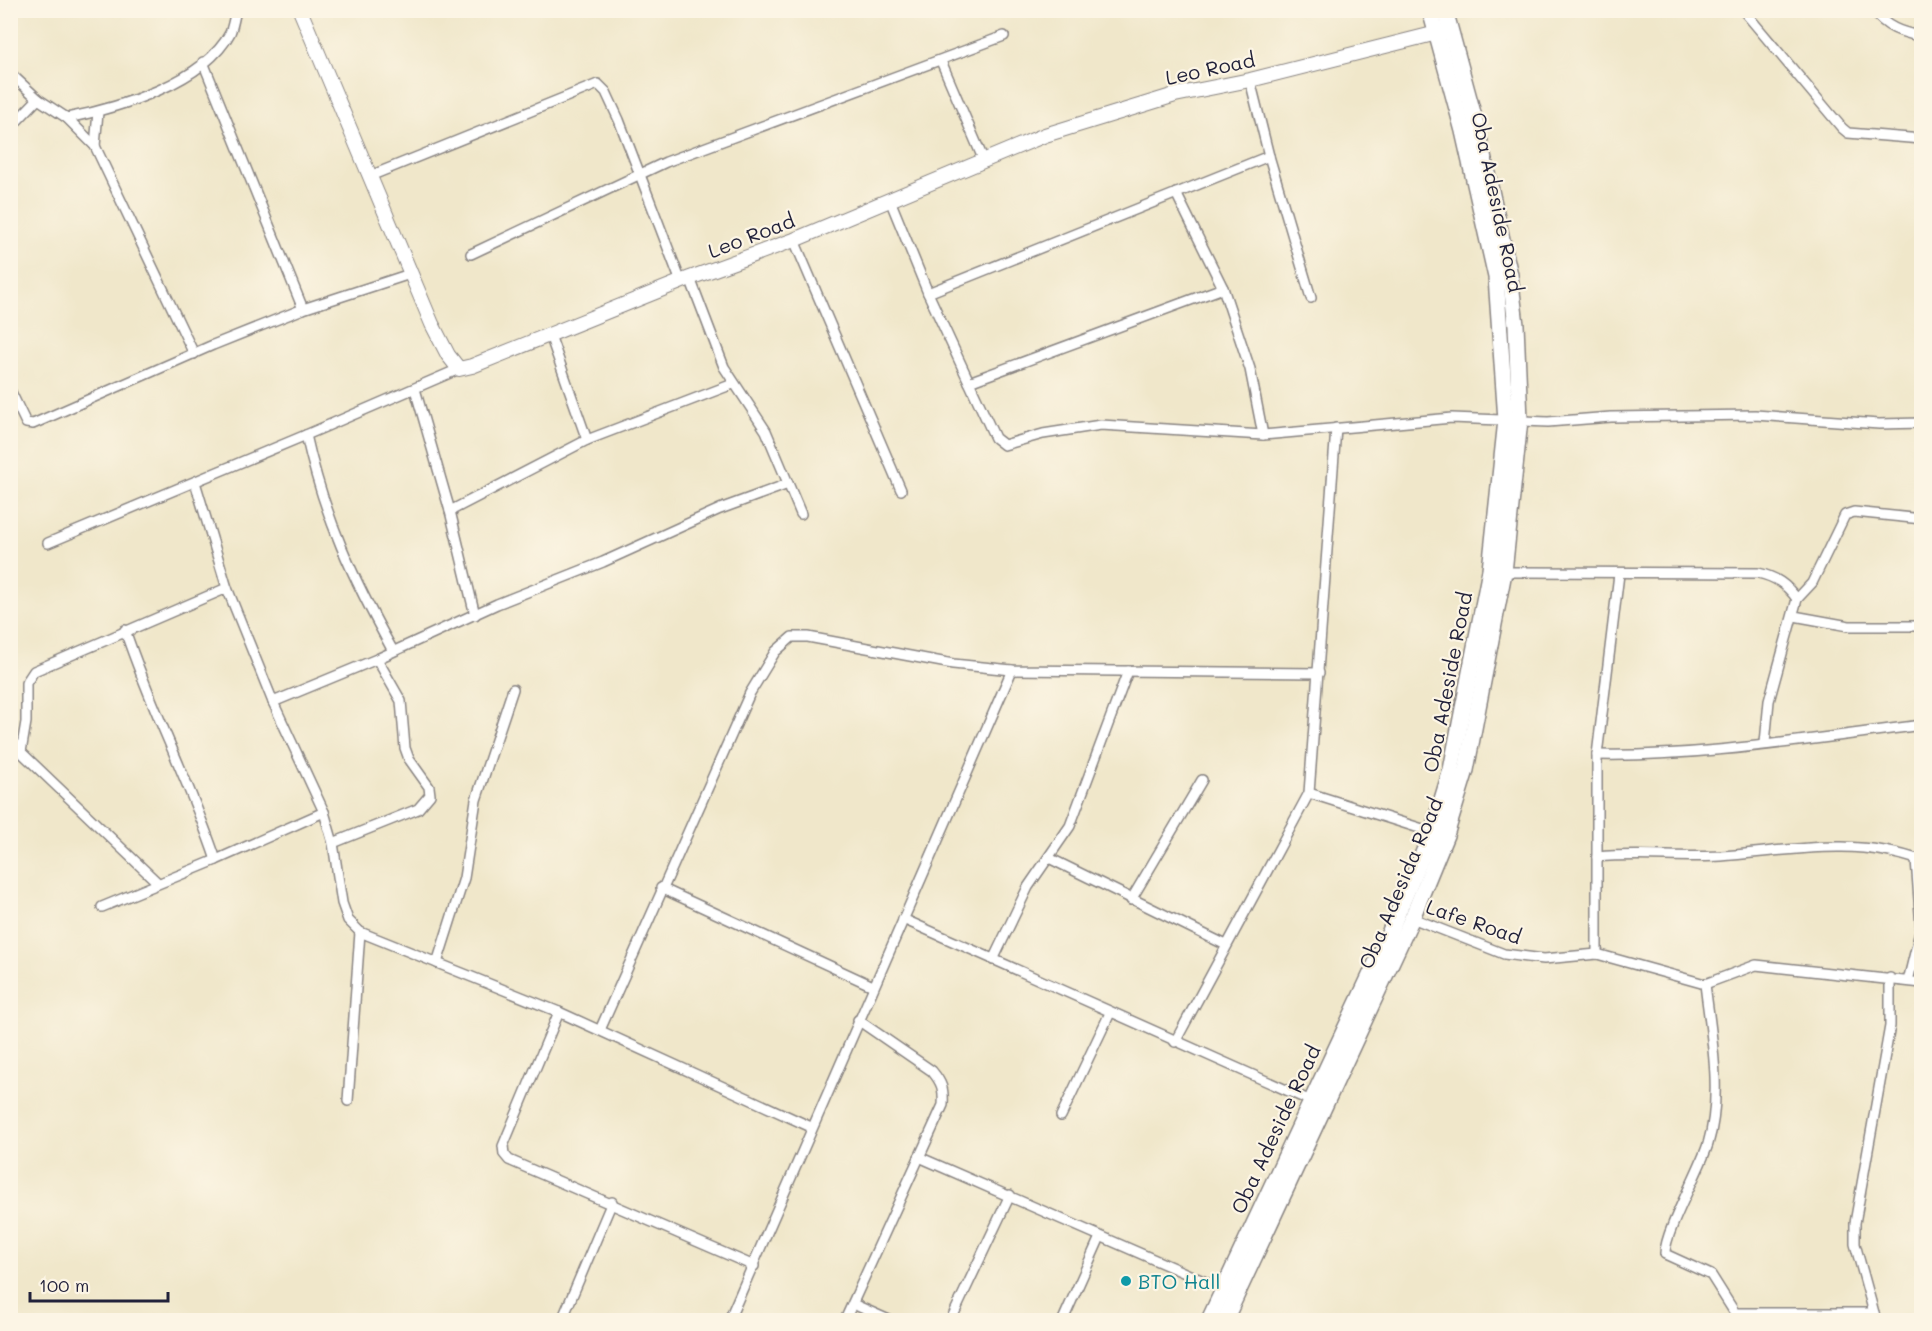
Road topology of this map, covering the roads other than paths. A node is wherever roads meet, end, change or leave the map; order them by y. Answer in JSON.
{"nodes":[{"id":1,"x":236,"y":10,"type":"edge"},
{"id":2,"x":300,"y":10,"type":"edge"},
{"id":3,"x":1430,"y":10,"type":"edge"},
{"id":4,"x":1445,"y":10,"type":"edge"},
{"id":5,"x":1743,"y":10,"type":"edge"},
{"id":6,"x":1873,"y":10,"type":"edge"},
{"id":7,"x":1443,"y":32,"type":"junction"},
{"id":8,"x":1004,"y":36,"type":"dead end"},
{"id":9,"x":1922,"y":37,"type":"edge"},
{"id":10,"x":941,"y":61,"type":"junction"},
{"id":11,"x":203,"y":62,"type":"junction"},
{"id":12,"x":10,"y":73,"type":"edge"},
{"id":13,"x":1250,"y":80,"type":"junction"},
{"id":14,"x":38,"y":99,"type":"junction"},
{"id":15,"x":99,"y":112,"type":"junction"},
{"id":16,"x":67,"y":118,"type":"junction"},
{"id":17,"x":10,"y":128,"type":"edge"},
{"id":18,"x":1922,"y":139,"type":"edge"},
{"id":19,"x":95,"y":146,"type":"junction"},
{"id":20,"x":1269,"y":156,"type":"junction"},
{"id":21,"x":984,"y":161,"type":"junction"},
{"id":22,"x":638,"y":175,"type":"junction"},
{"id":23,"x":370,"y":176,"type":"junction"},
{"id":24,"x":1176,"y":194,"type":"junction"},
{"id":25,"x":890,"y":200,"type":"junction"},
{"id":26,"x":794,"y":240,"type":"junction"},
{"id":27,"x":471,"y":254,"type":"dead end"},
{"id":28,"x":410,"y":274,"type":"junction"},
{"id":29,"x":686,"y":280,"type":"junction"},
{"id":30,"x":1223,"y":288,"type":"junction"},
{"id":31,"x":928,"y":293,"type":"junction"},
{"id":32,"x":1311,"y":298,"type":"dead end"},
{"id":33,"x":303,"y":309,"type":"junction"},
{"id":34,"x":550,"y":335,"type":"junction"},
{"id":35,"x":194,"y":354,"type":"junction"},
{"id":36,"x":459,"y":369,"type":"junction"},
{"id":37,"x":969,"y":382,"type":"junction"},
{"id":38,"x":733,"y":384,"type":"junction"},
{"id":39,"x":415,"y":389,"type":"junction"},
{"id":40,"x":10,"y":390,"type":"edge"},
{"id":41,"x":1513,"y":420,"type":"junction"},
{"id":42,"x":1922,"y":423,"type":"edge"},
{"id":43,"x":1336,"y":428,"type":"junction"},
{"id":44,"x":306,"y":435,"type":"junction"},
{"id":45,"x":1263,"y":435,"type":"junction"},
{"id":46,"x":587,"y":440,"type":"junction"},
{"id":47,"x":195,"y":482,"type":"junction"},
{"id":48,"x":788,"y":484,"type":"junction"},
{"id":49,"x":900,"y":490,"type":"dead end"},
{"id":50,"x":450,"y":511,"type":"junction"},
{"id":51,"x":801,"y":514,"type":"dead end"},
{"id":52,"x":1922,"y":519,"type":"edge"},
{"id":53,"x":48,"y":543,"type":"dead end"},
{"id":54,"x":1497,"y":571,"type":"junction"},
{"id":55,"x":1619,"y":574,"type":"junction"},
{"id":56,"x":227,"y":588,"type":"junction"},
{"id":57,"x":1797,"y":599,"type":"junction"},
{"id":58,"x":475,"y":615,"type":"junction"},
{"id":59,"x":1794,"y":616,"type":"junction"},
{"id":60,"x":1922,"y":626,"type":"edge"},
{"id":61,"x":125,"y":630,"type":"junction"},
{"id":62,"x":393,"y":651,"type":"junction"},
{"id":63,"x":377,"y":659,"type":"junction"},
{"id":64,"x":1012,"y":670,"type":"junction"},
{"id":65,"x":1128,"y":671,"type":"junction"},
{"id":66,"x":1319,"y":673,"type":"junction"},
{"id":67,"x":513,"y":689,"type":"dead end"},
{"id":68,"x":273,"y":702,"type":"junction"},
{"id":69,"x":1922,"y":725,"type":"edge"},
{"id":70,"x":1765,"y":743,"type":"junction"},
{"id":71,"x":1597,"y":755,"type":"junction"},
{"id":72,"x":1202,"y":780,"type":"dead end"},
{"id":73,"x":1310,"y":793,"type":"junction"},
{"id":74,"x":324,"y":812,"type":"junction"},
{"id":75,"x":1432,"y":832,"type":"junction"},
{"id":76,"x":333,"y":843,"type":"junction"},
{"id":77,"x":1597,"y":857,"type":"junction"},
{"id":78,"x":1049,"y":858,"type":"junction"},
{"id":79,"x":216,"y":860,"type":"junction"},
{"id":80,"x":1919,"y":860,"type":"edge"},
{"id":81,"x":158,"y":883,"type":"junction"},
{"id":82,"x":661,"y":888,"type":"junction"},
{"id":83,"x":1131,"y":900,"type":"junction"},
{"id":84,"x":102,"y":907,"type":"dead end"},
{"id":85,"x":1412,"y":918,"type":"junction"},
{"id":86,"x":903,"y":919,"type":"junction"},
{"id":87,"x":360,"y":932,"type":"junction"},
{"id":88,"x":1226,"y":945,"type":"junction"},
{"id":89,"x":1597,"y":954,"type":"junction"},
{"id":90,"x":993,"y":960,"type":"junction"},
{"id":91,"x":438,"y":963,"type":"junction"},
{"id":92,"x":1890,"y":978,"type":"junction"},
{"id":93,"x":1908,"y":981,"type":"junction"},
{"id":94,"x":1922,"y":983,"type":"edge"},
{"id":95,"x":1705,"y":984,"type":"junction"},
{"id":96,"x":873,"y":986,"type":"junction"},
{"id":97,"x":559,"y":1012,"type":"junction"},
{"id":98,"x":1110,"y":1013,"type":"junction"},
{"id":99,"x":858,"y":1020,"type":"junction"},
{"id":100,"x":600,"y":1030,"type":"junction"},
{"id":101,"x":1175,"y":1042,"type":"junction"},
{"id":102,"x":1329,"y":1079,"type":"junction"},
{"id":103,"x":348,"y":1101,"type":"dead end"},
{"id":104,"x":1311,"y":1101,"type":"junction"},
{"id":105,"x":1061,"y":1116,"type":"dead end"},
{"id":106,"x":811,"y":1127,"type":"junction"},
{"id":107,"x":919,"y":1157,"type":"junction"},
{"id":108,"x":1010,"y":1195,"type":"junction"},
{"id":109,"x":612,"y":1202,"type":"junction"},
{"id":110,"x":1100,"y":1237,"type":"junction"},
{"id":111,"x":754,"y":1266,"type":"junction"},
{"id":112,"x":1224,"y":1290,"type":"junction"},
{"id":113,"x":853,"y":1304,"type":"junction"},
{"id":114,"x":1875,"y":1317,"type":"edge"},
{"id":115,"x":562,"y":1320,"type":"edge"},
{"id":116,"x":729,"y":1320,"type":"edge"},
{"id":117,"x":845,"y":1320,"type":"edge"},
{"id":118,"x":889,"y":1320,"type":"edge"},
{"id":119,"x":951,"y":1320,"type":"edge"},
{"id":120,"x":1063,"y":1320,"type":"edge"},
{"id":121,"x":1209,"y":1320,"type":"edge"},
{"id":122,"x":1225,"y":1320,"type":"edge"}],
"edges":[{"from":1,"to":11,"type":"street"},
{"from":2,"to":23,"type":"street"},
{"from":3,"to":7,"type":"main road"},
{"from":4,"to":7,"type":"main road","name":"Oba Adesida Road"},
{"from":5,"to":18,"type":"street"},
{"from":6,"to":9,"type":"street"},
{"from":7,"to":13,"type":"street","name":"Leo Road"},
{"from":7,"to":41,"type":"main road","name":"Oba Adesida Road"},
{"from":8,"to":10,"type":"street"},
{"from":10,"to":21,"type":"street"},
{"from":10,"to":22,"type":"street"},
{"from":11,"to":15,"type":"street"},
{"from":11,"to":33,"type":"street"},
{"from":12,"to":14,"type":"street"},
{"from":13,"to":20,"type":"street"},
{"from":13,"to":21,"type":"street","name":"Leo Road"},
{"from":14,"to":16,"type":"street"},
{"from":14,"to":17,"type":"street"},
{"from":15,"to":16,"type":"street"},
{"from":15,"to":19,"type":"street"},
{"from":16,"to":19,"type":"street"},
{"from":19,"to":35,"type":"street"},
{"from":20,"to":24,"type":"street"},
{"from":20,"to":32,"type":"street"},
{"from":21,"to":25,"type":"street","name":"Leo Road"},
{"from":22,"to":23,"type":"street"},
{"from":22,"to":27,"type":"street"},
{"from":22,"to":29,"type":"street"},
{"from":23,"to":28,"type":"street"},
{"from":24,"to":30,"type":"street"},
{"from":24,"to":31,"type":"street"},
{"from":25,"to":26,"type":"street","name":"Leo Road"},
{"from":25,"to":31,"type":"street"},
{"from":26,"to":29,"type":"street","name":"Leo Road"},
{"from":26,"to":49,"type":"street"},
{"from":28,"to":33,"type":"street"},
{"from":28,"to":36,"type":"street"},
{"from":29,"to":34,"type":"street","name":"Leo Road"},
{"from":29,"to":38,"type":"street"},
{"from":30,"to":37,"type":"street"},
{"from":30,"to":45,"type":"street"},
{"from":31,"to":37,"type":"street"},
{"from":33,"to":35,"type":"street"},
{"from":34,"to":36,"type":"street","name":"Leo Road"},
{"from":34,"to":46,"type":"street"},
{"from":35,"to":40,"type":"street"},
{"from":36,"to":39,"type":"street"},
{"from":37,"to":45,"type":"street"},
{"from":38,"to":46,"type":"street"},
{"from":38,"to":48,"type":"street"},
{"from":39,"to":44,"type":"street"},
{"from":39,"to":50,"type":"street"},
{"from":41,"to":42,"type":"street"},
{"from":41,"to":43,"type":"street"},
{"from":41,"to":54,"type":"main road","name":"Oba Adesida Road"},
{"from":43,"to":45,"type":"street"},
{"from":43,"to":66,"type":"street"},
{"from":44,"to":47,"type":"street"},
{"from":44,"to":62,"type":"street"},
{"from":46,"to":50,"type":"street"},
{"from":47,"to":53,"type":"street"},
{"from":47,"to":56,"type":"street"},
{"from":48,"to":51,"type":"street"},
{"from":48,"to":58,"type":"street"},
{"from":50,"to":58,"type":"street"},
{"from":52,"to":57,"type":"street"},
{"from":54,"to":55,"type":"street"},
{"from":54,"to":75,"type":"main road","name":"Oba Adeside Road"},
{"from":54,"to":85,"type":"main road","name":"Oba Adesida Road"},
{"from":55,"to":57,"type":"street"},
{"from":55,"to":71,"type":"street"},
{"from":56,"to":61,"type":"street"},
{"from":56,"to":68,"type":"street"},
{"from":57,"to":59,"type":"street"},
{"from":58,"to":62,"type":"street"},
{"from":59,"to":60,"type":"street"},
{"from":59,"to":70,"type":"street"},
{"from":61,"to":79,"type":"street"},
{"from":61,"to":81,"type":"street"},
{"from":62,"to":63,"type":"street"},
{"from":63,"to":68,"type":"street"},
{"from":63,"to":76,"type":"street"},
{"from":64,"to":65,"type":"street"},
{"from":64,"to":82,"type":"street"},
{"from":64,"to":86,"type":"street"},
{"from":65,"to":66,"type":"street"},
{"from":65,"to":78,"type":"street"},
{"from":66,"to":73,"type":"street"},
{"from":67,"to":91,"type":"street"},
{"from":68,"to":74,"type":"street"},
{"from":69,"to":70,"type":"street"},
{"from":70,"to":71,"type":"street"},
{"from":71,"to":77,"type":"street"},
{"from":72,"to":83,"type":"street"},
{"from":73,"to":75,"type":"street"},
{"from":73,"to":88,"type":"street"},
{"from":74,"to":76,"type":"street"},
{"from":74,"to":79,"type":"street"},
{"from":75,"to":102,"type":"main road","name":"Oba Adeside Road"},
{"from":76,"to":87,"type":"street"},
{"from":77,"to":80,"type":"street"},
{"from":77,"to":89,"type":"street"},
{"from":78,"to":83,"type":"street"},
{"from":78,"to":90,"type":"street"},
{"from":79,"to":81,"type":"street"},
{"from":80,"to":93,"type":"street"},
{"from":81,"to":84,"type":"street"},
{"from":82,"to":96,"type":"street"},
{"from":82,"to":100,"type":"street"},
{"from":83,"to":88,"type":"street"},
{"from":85,"to":89,"type":"street","name":"Lafe Road"},
{"from":85,"to":102,"type":"main road","name":"Oba Adesida Road"},
{"from":86,"to":90,"type":"street"},
{"from":86,"to":96,"type":"street"},
{"from":87,"to":91,"type":"street"},
{"from":87,"to":103,"type":"street"},
{"from":88,"to":101,"type":"street"},
{"from":89,"to":95,"type":"street"},
{"from":90,"to":98,"type":"street"},
{"from":91,"to":97,"type":"street"},
{"from":92,"to":93,"type":"street"},
{"from":92,"to":95,"type":"street"},
{"from":92,"to":114,"type":"street"},
{"from":93,"to":94,"type":"street"},
{"from":95,"to":114,"type":"street"},
{"from":96,"to":99,"type":"street"},
{"from":97,"to":100,"type":"street"},
{"from":97,"to":109,"type":"street"},
{"from":98,"to":101,"type":"street"},
{"from":98,"to":105,"type":"street"},
{"from":99,"to":106,"type":"street"},
{"from":99,"to":107,"type":"street"},
{"from":100,"to":106,"type":"street"},
{"from":101,"to":104,"type":"street"},
{"from":102,"to":104,"type":"main road","name":"Oba Adeside Road"},
{"from":102,"to":122,"type":"main road","name":"Oba Adesida Road"},
{"from":104,"to":112,"type":"main road","name":"Oba Adeside Road"},
{"from":106,"to":111,"type":"street"},
{"from":107,"to":108,"type":"street"},
{"from":107,"to":113,"type":"street"},
{"from":108,"to":110,"type":"street"},
{"from":108,"to":119,"type":"street"},
{"from":109,"to":111,"type":"street"},
{"from":109,"to":115,"type":"street"},
{"from":110,"to":112,"type":"street"},
{"from":110,"to":120,"type":"street"},
{"from":111,"to":116,"type":"street"},
{"from":112,"to":121,"type":"main road","name":"Oba Adeside Road"},
{"from":113,"to":117,"type":"street"},
{"from":113,"to":118,"type":"street"}]}
